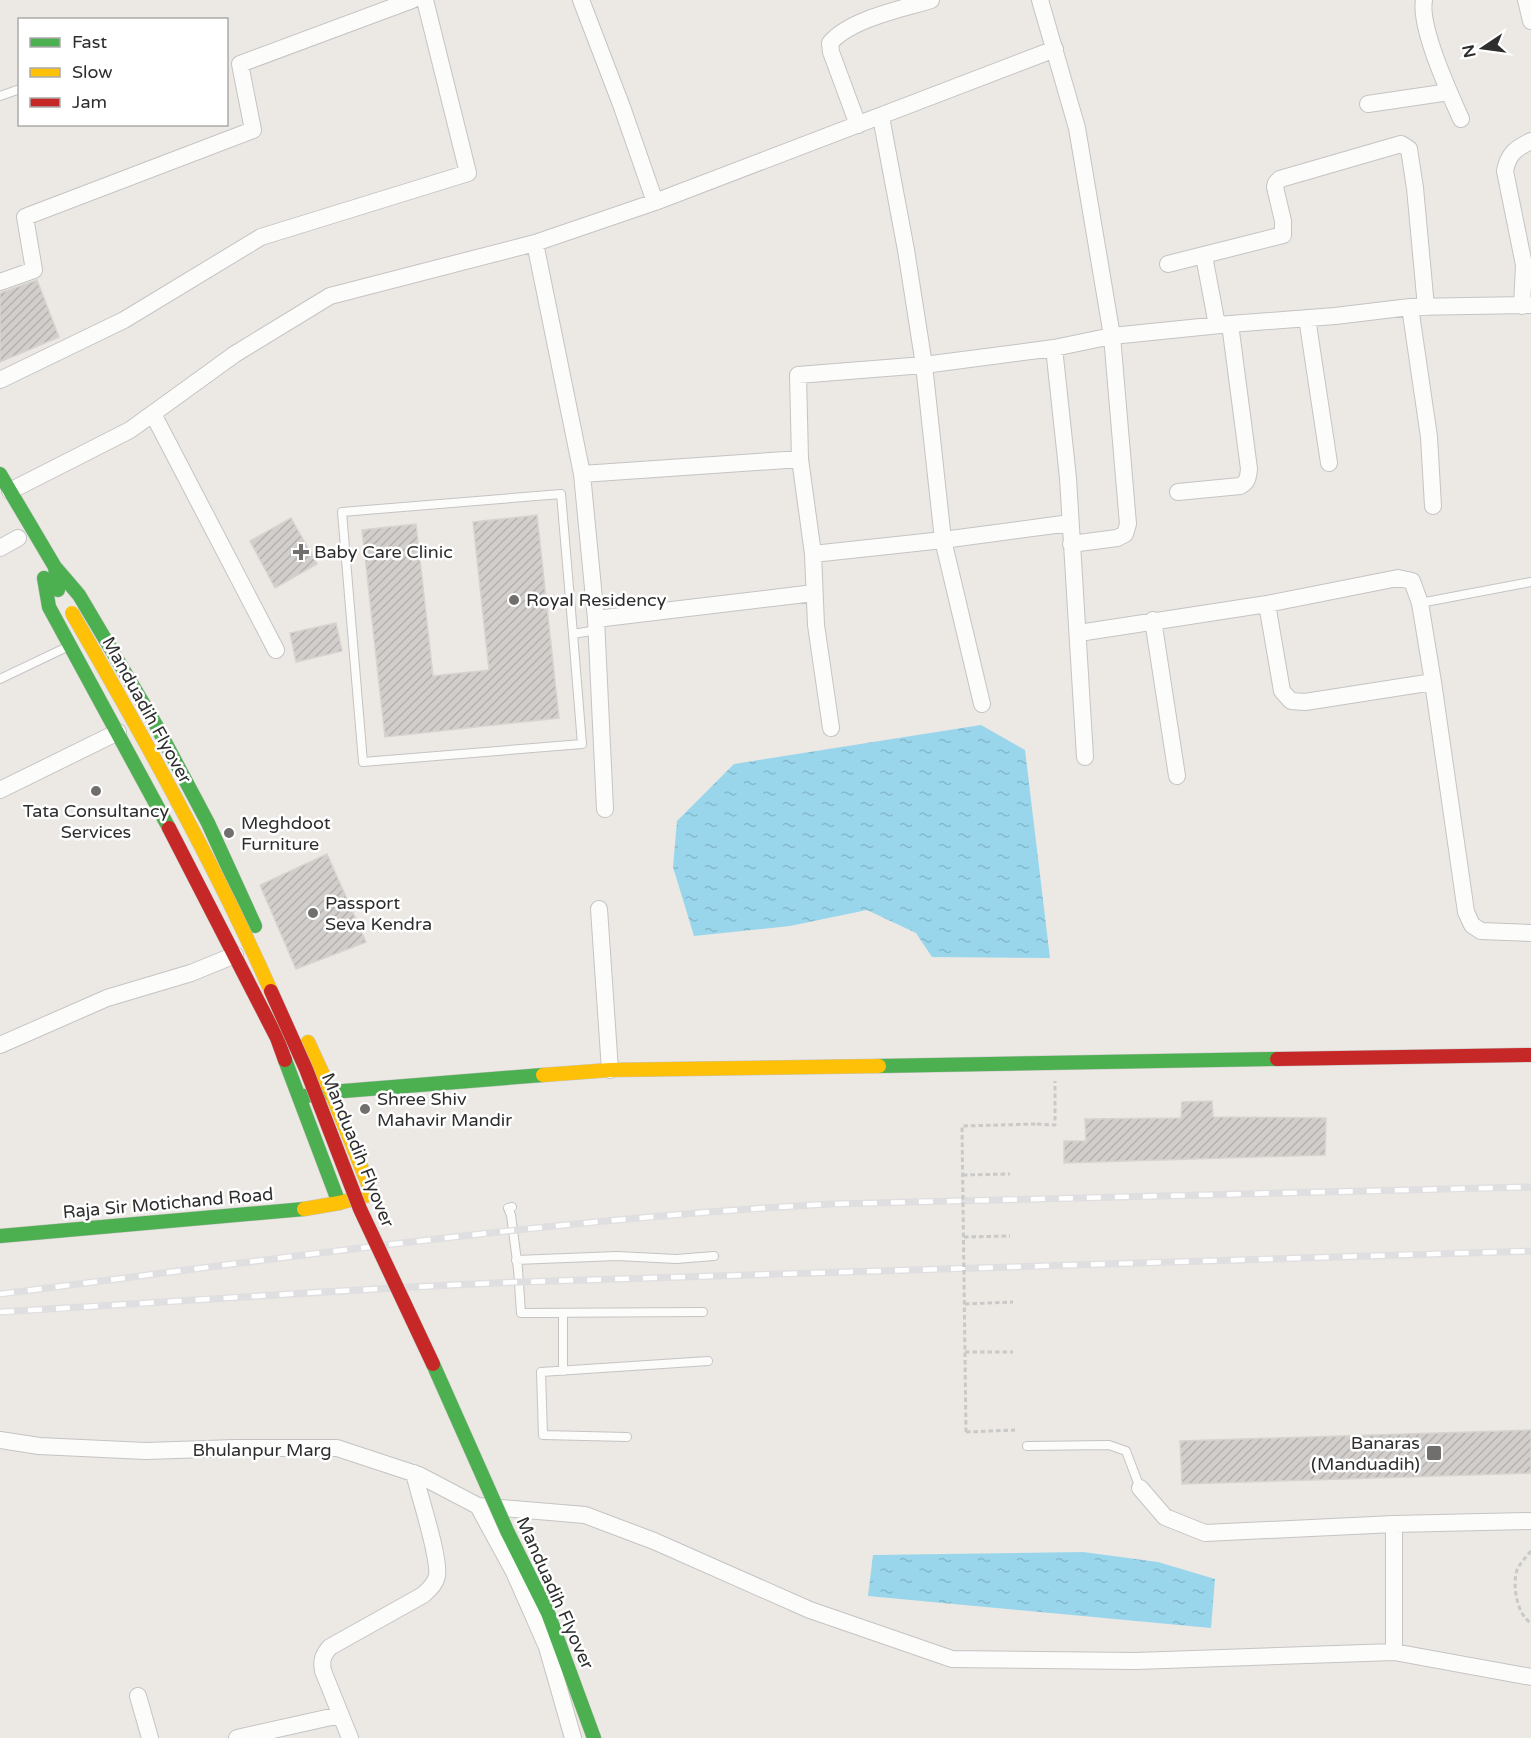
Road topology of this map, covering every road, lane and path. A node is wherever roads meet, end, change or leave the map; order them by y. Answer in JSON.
{"nodes":[{"id":1,"x":412,"y":0,"type":"edge"},
{"id":2,"x":425,"y":0,"type":"edge"},
{"id":3,"x":581,"y":0,"type":"edge"},
{"id":4,"x":931,"y":0,"type":"edge"},
{"id":5,"x":1040,"y":0,"type":"edge"},
{"id":6,"x":1425,"y":0,"type":"edge"},
{"id":7,"x":1526,"y":0,"type":"edge"},
{"id":8,"x":1531,"y":21,"type":"edge"},
{"id":9,"x":1055,"y":49,"type":"junction"},
{"id":10,"x":18,"y":90,"type":"edge"},
{"id":11,"x":1449,"y":92,"type":"junction"},
{"id":12,"x":0,"y":96,"type":"edge"},
{"id":13,"x":1368,"y":104,"type":"dead end"},
{"id":14,"x":880,"y":117,"type":"junction"},
{"id":15,"x":1461,"y":119,"type":"dead end"},
{"id":16,"x":858,"y":125,"type":"junction"},
{"id":17,"x":1531,"y":141,"type":"edge"},
{"id":18,"x":655,"y":202,"type":"junction"},
{"id":19,"x":535,"y":243,"type":"junction"},
{"id":20,"x":1204,"y":256,"type":"junction"},
{"id":21,"x":1168,"y":264,"type":"dead end"},
{"id":22,"x":1527,"y":265,"type":"edge"},
{"id":23,"x":0,"y":282,"type":"edge"},
{"id":24,"x":1527,"y":305,"type":"edge"},
{"id":25,"x":1418,"y":307,"type":"junction"},
{"id":26,"x":1308,"y":318,"type":"junction"},
{"id":27,"x":1223,"y":324,"type":"junction"},
{"id":28,"x":1112,"y":336,"type":"junction"},
{"id":29,"x":1054,"y":348,"type":"junction"},
{"id":30,"x":924,"y":365,"type":"junction"},
{"id":31,"x":0,"y":380,"type":"edge"},
{"id":32,"x":153,"y":414,"type":"junction"},
{"id":33,"x":800,"y":459,"type":"junction"},
{"id":34,"x":1329,"y":463,"type":"dead end"},
{"id":35,"x":0,"y":474,"type":"edge"},
{"id":36,"x":582,"y":474,"type":"junction"},
{"id":37,"x":10,"y":490,"type":"junction"},
{"id":38,"x":1178,"y":492,"type":"dead end"},
{"id":39,"x":1433,"y":506,"type":"dead end"},
{"id":40,"x":9,"y":522,"type":"dead end"},
{"id":41,"x":1070,"y":523,"type":"junction"},
{"id":42,"x":943,"y":540,"type":"junction"},
{"id":43,"x":1071,"y":544,"type":"junction"},
{"id":44,"x":22,"y":545,"type":"joint"},
{"id":45,"x":0,"y":548,"type":"edge"},
{"id":46,"x":813,"y":554,"type":"junction"},
{"id":47,"x":55,"y":567,"type":"junction"},
{"id":48,"x":1531,"y":582,"type":"edge"},
{"id":49,"x":58,"y":590,"type":"junction"},
{"id":50,"x":814,"y":592,"type":"junction"},
{"id":51,"x":1420,"y":603,"type":"junction"},
{"id":52,"x":1267,"y":604,"type":"junction"},
{"id":53,"x":1153,"y":620,"type":"junction"},
{"id":54,"x":596,"y":625,"type":"junction"},
{"id":55,"x":1079,"y":633,"type":"junction"},
{"id":56,"x":573,"y":634,"type":"junction"},
{"id":57,"x":69,"y":646,"type":"junction"},
{"id":58,"x":276,"y":650,"type":"dead end"},
{"id":59,"x":0,"y":680,"type":"edge"},
{"id":60,"x":1433,"y":682,"type":"junction"},
{"id":61,"x":982,"y":704,"type":"dead end"},
{"id":62,"x":831,"y":729,"type":"dead end"},
{"id":63,"x":118,"y":732,"type":"junction"},
{"id":64,"x":1085,"y":757,"type":"dead end"},
{"id":65,"x":1177,"y":776,"type":"dead end"},
{"id":66,"x":0,"y":790,"type":"edge"},
{"id":67,"x":605,"y":809,"type":"dead end"},
{"id":68,"x":599,"y":909,"type":"dead end"},
{"id":69,"x":1531,"y":933,"type":"edge"},
{"id":70,"x":235,"y":955,"type":"junction"},
{"id":71,"x":0,"y":1045,"type":"edge"},
{"id":72,"x":1531,"y":1055,"type":"edge"},
{"id":73,"x":1055,"y":1064,"type":"junction"},
{"id":74,"x":610,"y":1070,"type":"junction"},
{"id":75,"x":331,"y":1092,"type":"junction"},
{"id":76,"x":299,"y":1097,"type":"junction"},
{"id":77,"x":1010,"y":1174,"type":"dead end"},
{"id":78,"x":963,"y":1175,"type":"junction"},
{"id":79,"x":339,"y":1203,"type":"junction"},
{"id":80,"x":512,"y":1207,"type":"dead end"},
{"id":81,"x":0,"y":1236,"type":"edge"},
{"id":82,"x":1010,"y":1236,"type":"dead end"},
{"id":83,"x":964,"y":1237,"type":"junction"},
{"id":84,"x":714,"y":1256,"type":"dead end"},
{"id":85,"x":516,"y":1260,"type":"junction"},
{"id":86,"x":1013,"y":1302,"type":"dead end"},
{"id":87,"x":965,"y":1304,"type":"junction"},
{"id":88,"x":703,"y":1312,"type":"dead end"},
{"id":89,"x":563,"y":1313,"type":"junction"},
{"id":90,"x":965,"y":1352,"type":"junction"},
{"id":91,"x":1013,"y":1352,"type":"dead end"},
{"id":92,"x":708,"y":1361,"type":"dead end"},
{"id":93,"x":563,"y":1371,"type":"junction"},
{"id":94,"x":1015,"y":1430,"type":"dead end"},
{"id":95,"x":627,"y":1437,"type":"dead end"},
{"id":96,"x":0,"y":1440,"type":"edge"},
{"id":97,"x":1027,"y":1446,"type":"dead end"},
{"id":98,"x":414,"y":1473,"type":"junction"},
{"id":99,"x":1140,"y":1488,"type":"joint"},
{"id":100,"x":478,"y":1506,"type":"junction"},
{"id":101,"x":1531,"y":1521,"type":"edge"},
{"id":102,"x":1394,"y":1524,"type":"junction"},
{"id":103,"x":1531,"y":1551,"type":"edge"},
{"id":104,"x":1531,"y":1623,"type":"edge"},
{"id":105,"x":1394,"y":1652,"type":"junction"},
{"id":106,"x":1531,"y":1677,"type":"edge"},
{"id":107,"x":138,"y":1696,"type":"dead end"},
{"id":108,"x":340,"y":1715,"type":"junction"},
{"id":109,"x":150,"y":1738,"type":"edge"},
{"id":110,"x":237,"y":1738,"type":"edge"},
{"id":111,"x":350,"y":1738,"type":"edge"},
{"id":112,"x":573,"y":1738,"type":"edge"},
{"id":113,"x":594,"y":1738,"type":"edge"}],
"edges":[{"from":1,"to":23,"type":"street"},
{"from":2,"to":31,"type":"street"},
{"from":3,"to":18,"type":"street"},
{"from":4,"to":16,"type":"street"},
{"from":5,"to":9,"type":"street"},
{"from":6,"to":11,"type":"street"},
{"from":7,"to":8,"type":"street"},
{"from":9,"to":14,"type":"street"},
{"from":9,"to":28,"type":"street"},
{"from":10,"to":12,"type":"lane"},
{"from":11,"to":13,"type":"street"},
{"from":11,"to":15,"type":"street"},
{"from":14,"to":16,"type":"street"},
{"from":14,"to":30,"type":"street"},
{"from":16,"to":18,"type":"street"},
{"from":17,"to":22,"type":"street"},
{"from":18,"to":19,"type":"street"},
{"from":19,"to":32,"type":"street"},
{"from":19,"to":36,"type":"street"},
{"from":20,"to":21,"type":"street"},
{"from":20,"to":25,"type":"street"},
{"from":20,"to":27,"type":"street"},
{"from":22,"to":24,"type":"street"},
{"from":24,"to":25,"type":"street"},
{"from":25,"to":26,"type":"street"},
{"from":25,"to":39,"type":"street"},
{"from":26,"to":27,"type":"street"},
{"from":26,"to":34,"type":"street"},
{"from":27,"to":28,"type":"street"},
{"from":27,"to":38,"type":"street"},
{"from":28,"to":29,"type":"street"},
{"from":28,"to":43,"type":"street"},
{"from":29,"to":30,"type":"street"},
{"from":29,"to":41,"type":"street"},
{"from":30,"to":33,"type":"street"},
{"from":30,"to":42,"type":"street"},
{"from":32,"to":37,"type":"street"},
{"from":32,"to":58,"type":"street"},
{"from":33,"to":36,"type":"street"},
{"from":33,"to":46,"type":"street"},
{"from":35,"to":37,"type":"street"},
{"from":36,"to":54,"type":"street"},
{"from":37,"to":47,"type":"street"},
{"from":40,"to":44,"type":"street"},
{"from":41,"to":42,"type":"street"},
{"from":41,"to":43,"type":"street"},
{"from":42,"to":46,"type":"street"},
{"from":42,"to":61,"type":"street"},
{"from":43,"to":55,"type":"street"},
{"from":44,"to":45,"type":"street"},
{"from":46,"to":50,"type":"street"},
{"from":47,"to":49,"type":"street","name":"Manduadih Flyover"},
{"from":47,"to":75,"type":"street"},
{"from":48,"to":51,"type":"lane"},
{"from":49,"to":57,"type":"street","name":"Manduadih Flyover"},
{"from":49,"to":113,"type":"street","name":"Manduadih Flyover","bridge":true},
{"from":50,"to":54,"type":"street"},
{"from":50,"to":62,"type":"street"},
{"from":51,"to":52,"type":"street"},
{"from":51,"to":60,"type":"street"},
{"from":52,"to":53,"type":"street"},
{"from":52,"to":60,"type":"street"},
{"from":53,"to":55,"type":"street"},
{"from":53,"to":65,"type":"street"},
{"from":54,"to":56,"type":"lane"},
{"from":54,"to":67,"type":"street"},
{"from":55,"to":64,"type":"street"},
{"from":56,"to":56,"type":"lane"},
{"from":57,"to":59,"type":"lane"},
{"from":57,"to":63,"type":"street"},
{"from":60,"to":69,"type":"street"},
{"from":63,"to":66,"type":"street"},
{"from":63,"to":70,"type":"street"},
{"from":68,"to":74,"type":"street"},
{"from":70,"to":71,"type":"street"},
{"from":70,"to":76,"type":"street"},
{"from":72,"to":73,"type":"street"},
{"from":73,"to":74,"type":"street"},
{"from":73,"to":78,"type":"path","bridge":true},
{"from":74,"to":75,"type":"street"},
{"from":75,"to":76,"type":"street"},
{"from":75,"to":79,"type":"street","name":"Raja Sir Motichand Road"},
{"from":76,"to":79,"type":"street"},
{"from":77,"to":78,"type":"path"},
{"from":78,"to":83,"type":"path","bridge":true},
{"from":79,"to":81,"type":"street","name":"Raja Sir Motichand Road"},
{"from":80,"to":85,"type":"lane"},
{"from":82,"to":83,"type":"path"},
{"from":83,"to":87,"type":"path","bridge":true},
{"from":84,"to":85,"type":"lane"},
{"from":85,"to":89,"type":"lane"},
{"from":86,"to":87,"type":"path"},
{"from":87,"to":90,"type":"path","bridge":true},
{"from":88,"to":89,"type":"lane"},
{"from":89,"to":93,"type":"lane"},
{"from":90,"to":91,"type":"path"},
{"from":90,"to":94,"type":"path","bridge":true},
{"from":92,"to":93,"type":"lane"},
{"from":93,"to":95,"type":"lane"},
{"from":96,"to":98,"type":"street","name":"Bhulanpur Marg"},
{"from":97,"to":99,"type":"lane"},
{"from":98,"to":100,"type":"street","name":"Bhulanpur Marg"},
{"from":98,"to":108,"type":"street"},
{"from":99,"to":102,"type":"street"},
{"from":100,"to":105,"type":"street"},
{"from":100,"to":112,"type":"street"},
{"from":101,"to":102,"type":"street"},
{"from":102,"to":105,"type":"street"},
{"from":103,"to":104,"type":"path"},
{"from":105,"to":106,"type":"street"},
{"from":107,"to":109,"type":"street"},
{"from":108,"to":110,"type":"street"},
{"from":108,"to":111,"type":"street"}]}
